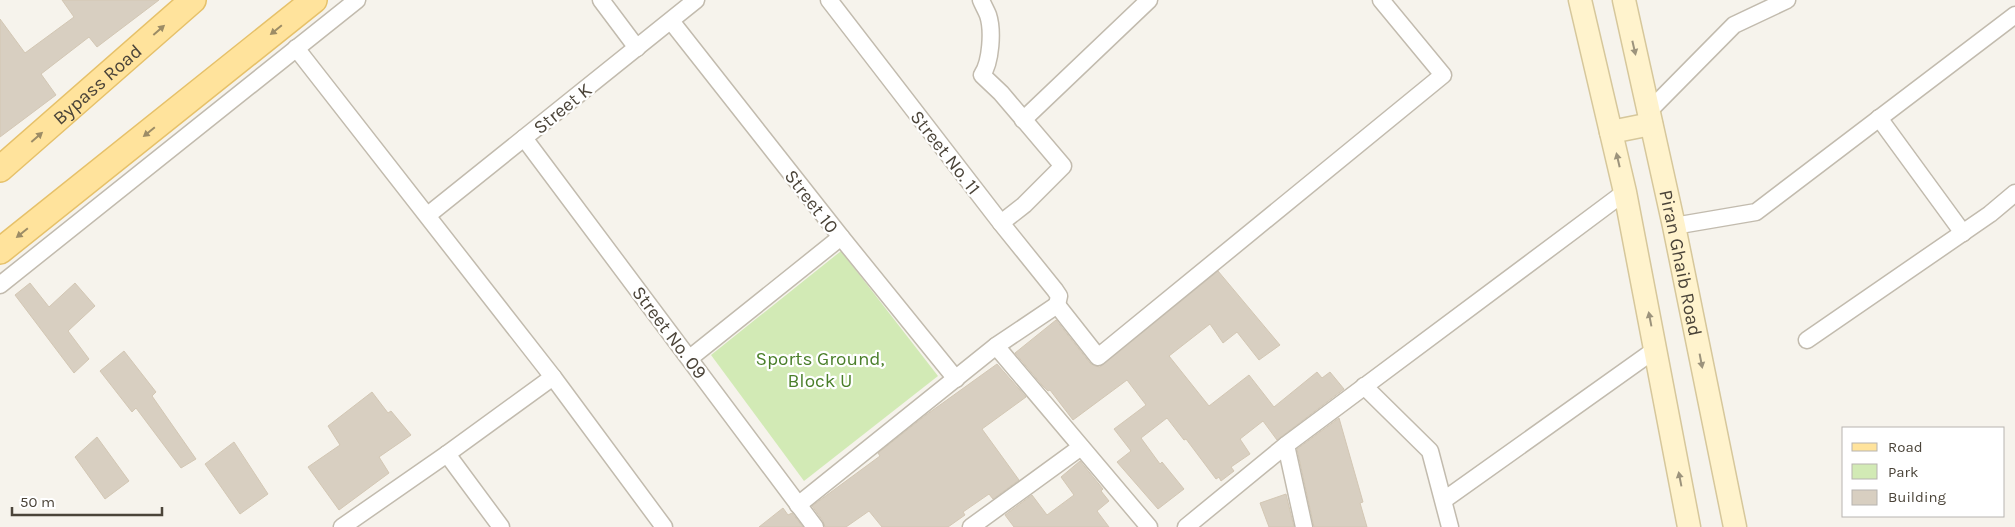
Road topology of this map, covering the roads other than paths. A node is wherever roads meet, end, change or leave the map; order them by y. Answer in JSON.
{"nodes":[{"id":1,"x":193,"y":0,"type":"edge"},
{"id":2,"x":314,"y":0,"type":"edge"},
{"id":3,"x":357,"y":0,"type":"edge"},
{"id":4,"x":601,"y":0,"type":"edge"},
{"id":5,"x":696,"y":0,"type":"edge"},
{"id":6,"x":829,"y":0,"type":"edge"},
{"id":7,"x":981,"y":0,"type":"edge"},
{"id":8,"x":1149,"y":0,"type":"edge"},
{"id":9,"x":1381,"y":0,"type":"edge"},
{"id":10,"x":1580,"y":0,"type":"edge"},
{"id":11,"x":1624,"y":0,"type":"edge"},
{"id":12,"x":1787,"y":0,"type":"edge"},
{"id":13,"x":2014,"y":18,"type":"edge"},
{"id":14,"x":671,"y":22,"type":"junction"},
{"id":15,"x":296,"y":48,"type":"junction"},
{"id":16,"x":637,"y":48,"type":"junction"},
{"id":17,"x":1650,"y":118,"type":"junction"},
{"id":18,"x":1879,"y":118,"type":"junction"},
{"id":19,"x":1023,"y":120,"type":"junction"},
{"id":20,"x":1611,"y":132,"type":"junction"},
{"id":21,"x":524,"y":138,"type":"junction"},
{"id":22,"x":0,"y":169,"type":"edge"},
{"id":23,"x":1625,"y":192,"type":"junction"},
{"id":24,"x":2015,"y":193,"type":"edge"},
{"id":25,"x":428,"y":215,"type":"junction"},
{"id":26,"x":1001,"y":224,"type":"junction"},
{"id":27,"x":1674,"y":226,"type":"junction"},
{"id":28,"x":1963,"y":233,"type":"junction"},
{"id":29,"x":841,"y":237,"type":"junction"},
{"id":30,"x":0,"y":251,"type":"edge"},
{"id":31,"x":0,"y":285,"type":"edge"},
{"id":32,"x":1057,"y":305,"type":"junction"},
{"id":33,"x":1807,"y":340,"type":"dead end"},
{"id":34,"x":996,"y":346,"type":"junction"},
{"id":35,"x":1656,"y":349,"type":"junction"},
{"id":36,"x":690,"y":358,"type":"junction"},
{"id":37,"x":553,"y":377,"type":"junction"},
{"id":38,"x":956,"y":379,"type":"junction"},
{"id":39,"x":1364,"y":386,"type":"junction"},
{"id":40,"x":1286,"y":445,"type":"junction"},
{"id":41,"x":1081,"y":447,"type":"junction"},
{"id":42,"x":447,"y":454,"type":"junction"},
{"id":43,"x":1444,"y":500,"type":"junction"},
{"id":44,"x":798,"y":505,"type":"junction"},
{"id":45,"x":342,"y":527,"type":"edge"},
{"id":46,"x":502,"y":527,"type":"edge"},
{"id":47,"x":664,"y":527,"type":"edge"},
{"id":48,"x":815,"y":527,"type":"edge"},
{"id":49,"x":972,"y":527,"type":"edge"},
{"id":50,"x":1149,"y":527,"type":"edge"},
{"id":51,"x":1186,"y":527,"type":"edge"},
{"id":52,"x":1304,"y":527,"type":"edge"},
{"id":53,"x":1450,"y":527,"type":"edge"},
{"id":54,"x":1689,"y":527,"type":"edge"},
{"id":55,"x":1735,"y":527,"type":"edge"}],
"edges":[{"from":22,"to":1,"type":"main road","name":"Bypass Road","one_way":true},
{"from":2,"to":30,"type":"main road","one_way":true},
{"from":3,"to":15,"type":"street"},
{"from":4,"to":16,"type":"street"},
{"from":5,"to":14,"type":"street","name":"Street K"},
{"from":6,"to":26,"type":"street","name":"Street No. 11"},
{"from":7,"to":19,"type":"street"},
{"from":8,"to":19,"type":"street"},
{"from":9,"to":32,"type":"street","name":"Street No. 11"},
{"from":10,"to":20,"type":"main road"},
{"from":11,"to":17,"type":"main road","name":"Piran Ghaib Road","one_way":true},
{"from":12,"to":17,"type":"street"},
{"from":13,"to":18,"type":"street"},
{"from":14,"to":16,"type":"street","name":"Street K"},
{"from":14,"to":29,"type":"street","name":"Street 10"},
{"from":15,"to":25,"type":"street"},
{"from":15,"to":31,"type":"street"},
{"from":16,"to":21,"type":"street","name":"Street K"},
{"from":17,"to":20,"type":"main road"},
{"from":17,"to":27,"type":"main road","name":"Piran Ghaib Road"},
{"from":18,"to":27,"type":"street"},
{"from":18,"to":28,"type":"street"},
{"from":19,"to":26,"type":"street"},
{"from":23,"to":20,"type":"main road","one_way":true},
{"from":21,"to":25,"type":"street","name":"Street K"},
{"from":21,"to":36,"type":"street","name":"Street No. 09"},
{"from":35,"to":23,"type":"main road","one_way":true},
{"from":23,"to":39,"type":"street"},
{"from":24,"to":28,"type":"street"},
{"from":25,"to":37,"type":"street"},
{"from":26,"to":32,"type":"street","name":"Street No. 11"},
{"from":27,"to":55,"type":"main road","name":"Piran Ghaib Road","one_way":true},
{"from":28,"to":33,"type":"street"},
{"from":29,"to":36,"type":"street"},
{"from":29,"to":38,"type":"street","name":"Street 10"},
{"from":32,"to":34,"type":"street"},
{"from":34,"to":38,"type":"street"},
{"from":34,"to":41,"type":"street"},
{"from":35,"to":43,"type":"street"},
{"from":54,"to":35,"type":"main road","one_way":true},
{"from":36,"to":44,"type":"street","name":"Street No. 09"},
{"from":37,"to":42,"type":"street"},
{"from":37,"to":47,"type":"street"},
{"from":38,"to":44,"type":"street"},
{"from":39,"to":40,"type":"street"},
{"from":39,"to":43,"type":"street"},
{"from":40,"to":51,"type":"street"},
{"from":40,"to":52,"type":"street"},
{"from":41,"to":49,"type":"street"},
{"from":41,"to":50,"type":"street"},
{"from":42,"to":45,"type":"street"},
{"from":42,"to":46,"type":"street"},
{"from":43,"to":53,"type":"street"},
{"from":44,"to":48,"type":"street","name":"Street No. 09"}]}
